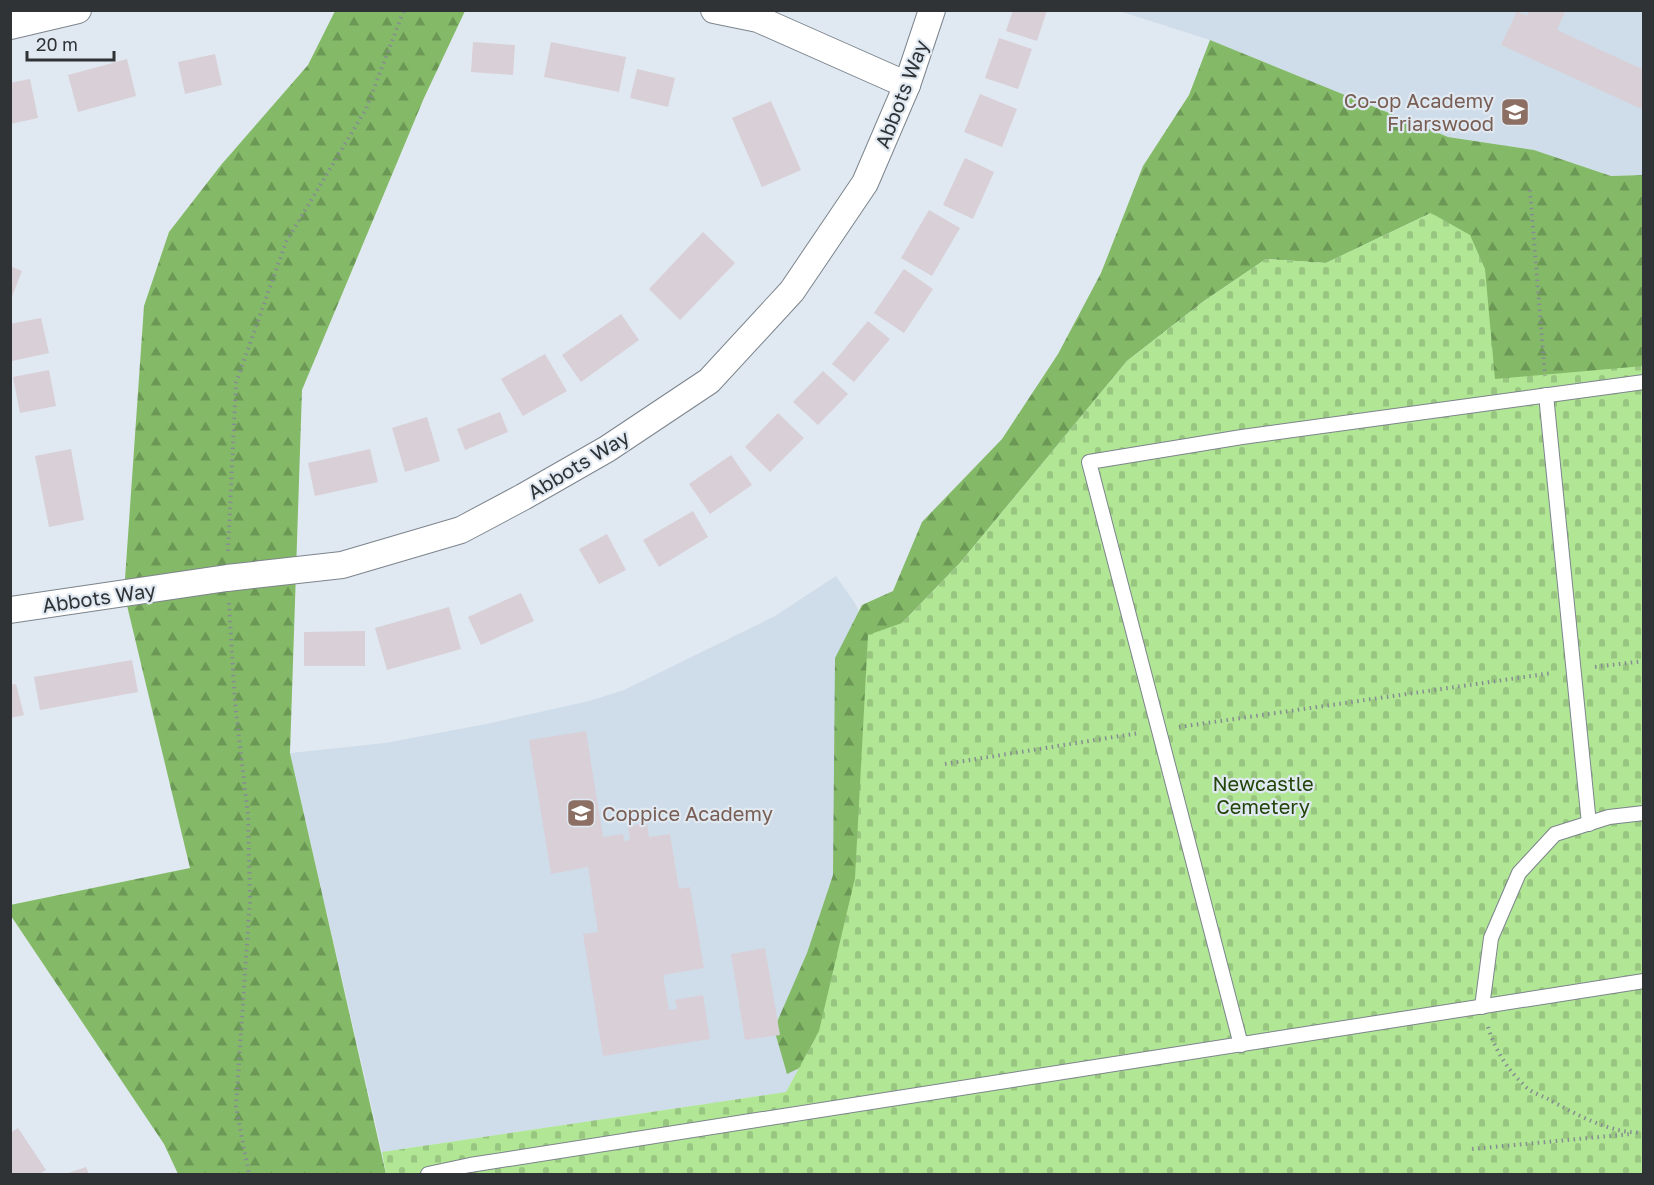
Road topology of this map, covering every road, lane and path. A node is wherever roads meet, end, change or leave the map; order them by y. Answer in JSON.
{"nodes":[{"id":1,"x":78,"y":10,"type":"edge"},
{"id":2,"x":714,"y":10,"type":"edge"},
{"id":3,"x":932,"y":10,"type":"edge"},
{"id":4,"x":10,"y":26,"type":"edge"},
{"id":5,"x":907,"y":85,"type":"junction"},
{"id":6,"x":1530,"y":190,"type":"dead end"},
{"id":7,"x":1644,"y":382,"type":"edge"},
{"id":8,"x":1546,"y":395,"type":"junction"},
{"id":9,"x":10,"y":610,"type":"edge"},
{"id":10,"x":1644,"y":660,"type":"edge"},
{"id":11,"x":1574,"y":670,"type":"junction"},
{"id":12,"x":1158,"y":730,"type":"junction"},
{"id":13,"x":945,"y":764,"type":"dead end"},
{"id":14,"x":1644,"y":813,"type":"edge"},
{"id":15,"x":1589,"y":824,"type":"junction"},
{"id":16,"x":1644,"y":981,"type":"edge"},
{"id":17,"x":1482,"y":1007,"type":"junction"},
{"id":18,"x":1241,"y":1045,"type":"junction"},
{"id":19,"x":1644,"y":1132,"type":"edge"},
{"id":20,"x":1635,"y":1133,"type":"junction"},
{"id":21,"x":1472,"y":1149,"type":"dead end"},
{"id":22,"x":428,"y":1174,"type":"edge"}],
"edges":[{"from":1,"to":4,"type":"street"},
{"from":2,"to":5,"type":"street"},
{"from":3,"to":5,"type":"street","name":"Abbots Way"},
{"from":5,"to":9,"type":"street","name":"Abbots Way"},
{"from":6,"to":8,"type":"path"},
{"from":7,"to":8,"type":"lane"},
{"from":8,"to":11,"type":"lane"},
{"from":8,"to":12,"type":"lane"},
{"from":10,"to":11,"type":"path"},
{"from":11,"to":12,"type":"path"},
{"from":11,"to":15,"type":"lane"},
{"from":12,"to":13,"type":"path"},
{"from":12,"to":18,"type":"lane"},
{"from":14,"to":15,"type":"lane"},
{"from":15,"to":17,"type":"lane"},
{"from":16,"to":17,"type":"lane"},
{"from":17,"to":18,"type":"lane"},
{"from":17,"to":20,"type":"path"},
{"from":18,"to":22,"type":"lane"},
{"from":19,"to":20,"type":"path"},
{"from":20,"to":21,"type":"path"}]}
